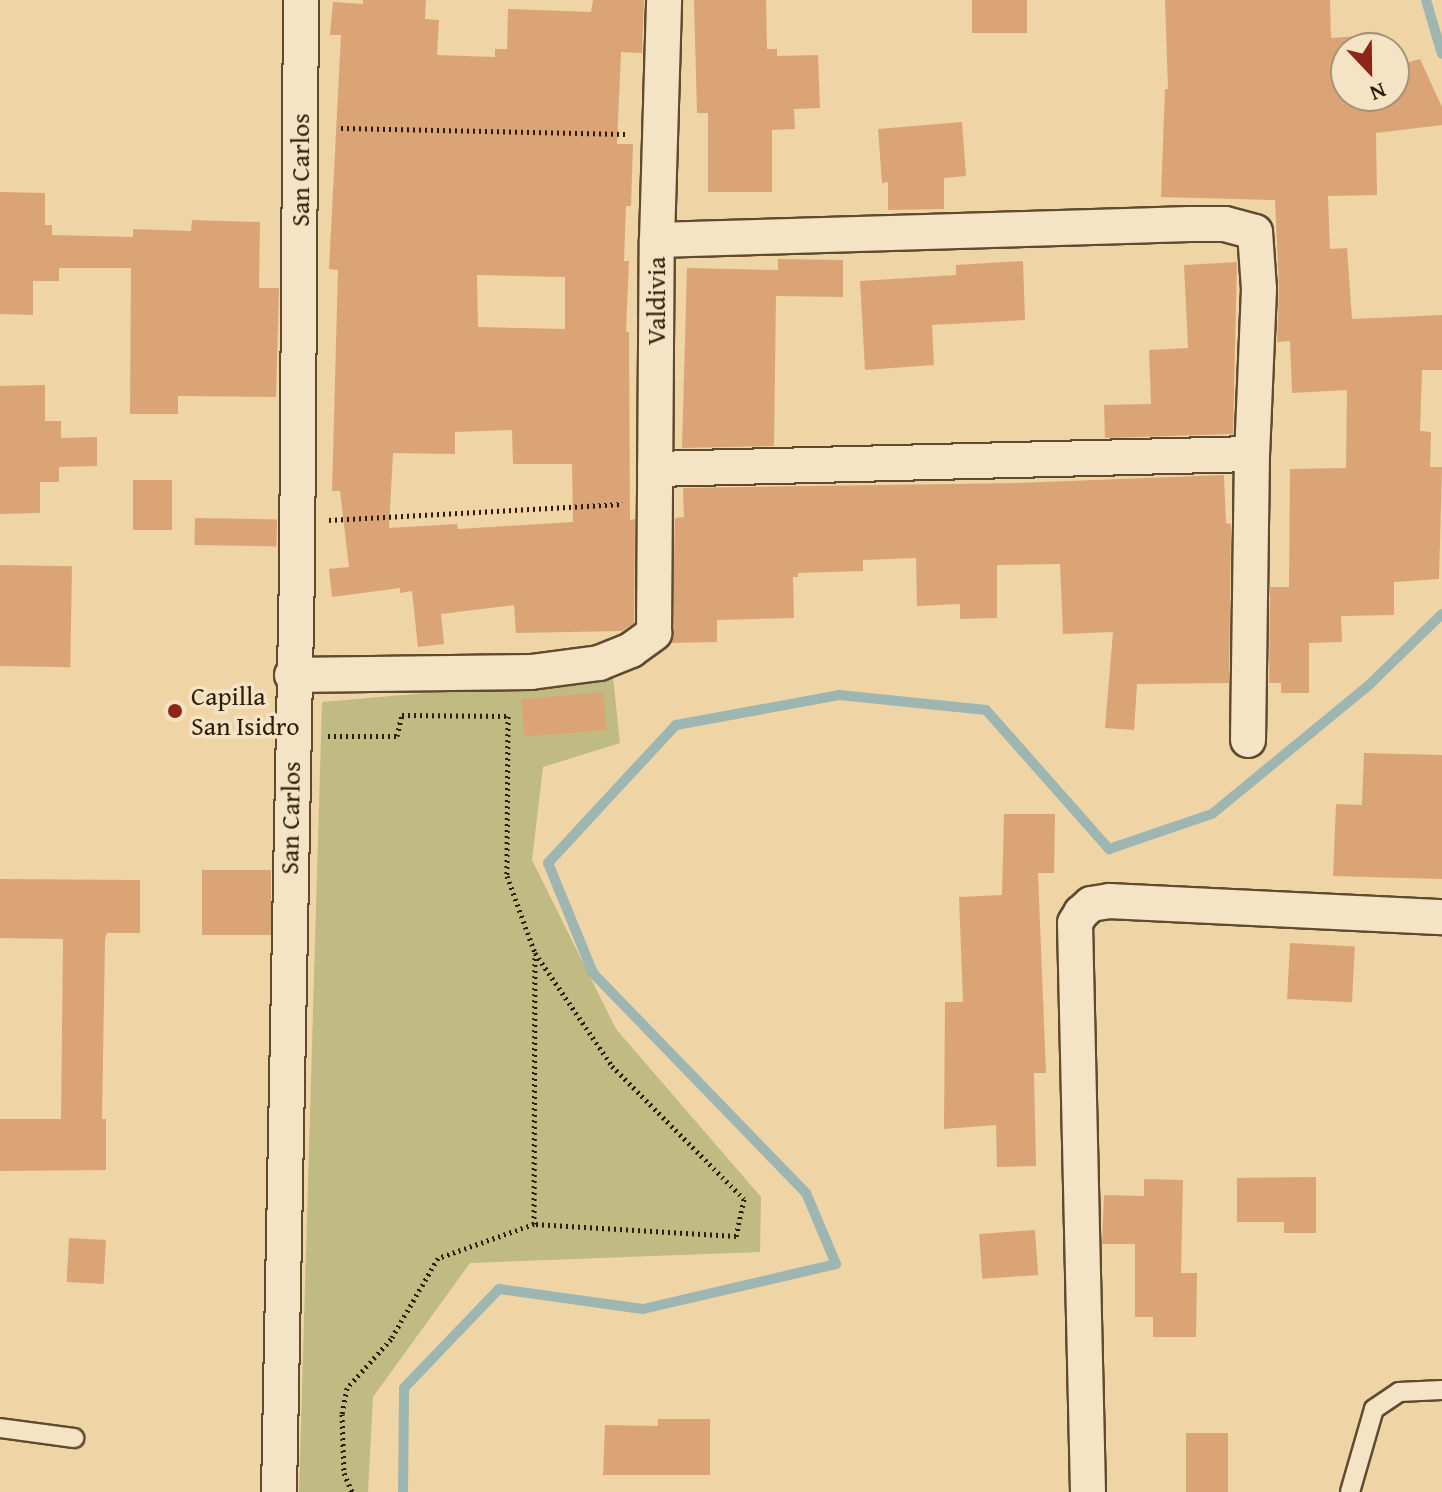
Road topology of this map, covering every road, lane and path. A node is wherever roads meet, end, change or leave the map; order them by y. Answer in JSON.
{"nodes":[{"id":1,"x":301,"y":0,"type":"edge"},
{"id":2,"x":664,"y":0,"type":"edge"},
{"id":3,"x":341,"y":128,"type":"dead end"},
{"id":4,"x":659,"y":135,"type":"junction"},
{"id":5,"x":657,"y":240,"type":"junction"},
{"id":6,"x":1252,"y":454,"type":"junction"},
{"id":7,"x":656,"y":485,"type":"junction"},
{"id":8,"x":297,"y":521,"type":"junction"},
{"id":9,"x":292,"y":675,"type":"junction"},
{"id":10,"x":291,"y":736,"type":"junction"},
{"id":11,"x":1248,"y":740,"type":"dead end"},
{"id":12,"x":1442,"y":917,"type":"edge"},
{"id":13,"x":535,"y":953,"type":"junction"},
{"id":14,"x":534,"y":1224,"type":"junction"},
{"id":15,"x":1442,"y":1390,"type":"edge"},
{"id":16,"x":0,"y":1428,"type":"edge"},
{"id":17,"x":74,"y":1438,"type":"dead end"},
{"id":18,"x":279,"y":1492,"type":"edge"},
{"id":19,"x":352,"y":1492,"type":"edge"},
{"id":20,"x":1088,"y":1492,"type":"edge"},
{"id":21,"x":1350,"y":1492,"type":"edge"}],
"edges":[{"from":1,"to":8,"type":"street","name":"San Carlos"},
{"from":2,"to":4,"type":"street","name":"Valdivia"},
{"from":3,"to":4,"type":"path"},
{"from":4,"to":5,"type":"street","name":"Valdivia"},
{"from":5,"to":6,"type":"street"},
{"from":5,"to":7,"type":"street","name":"Valdivia"},
{"from":6,"to":7,"type":"street"},
{"from":6,"to":11,"type":"street"},
{"from":7,"to":8,"type":"path"},
{"from":7,"to":9,"type":"street","name":"Valdivia"},
{"from":8,"to":9,"type":"street","name":"San Carlos"},
{"from":9,"to":10,"type":"street","name":"San Carlos"},
{"from":10,"to":13,"type":"path"},
{"from":10,"to":18,"type":"street","name":"San Carlos"},
{"from":12,"to":20,"type":"street"},
{"from":13,"to":14,"type":"path"},
{"from":13,"to":14,"type":"path"},
{"from":14,"to":19,"type":"path"},
{"from":15,"to":21,"type":"lane"},
{"from":16,"to":17,"type":"lane"}]}
